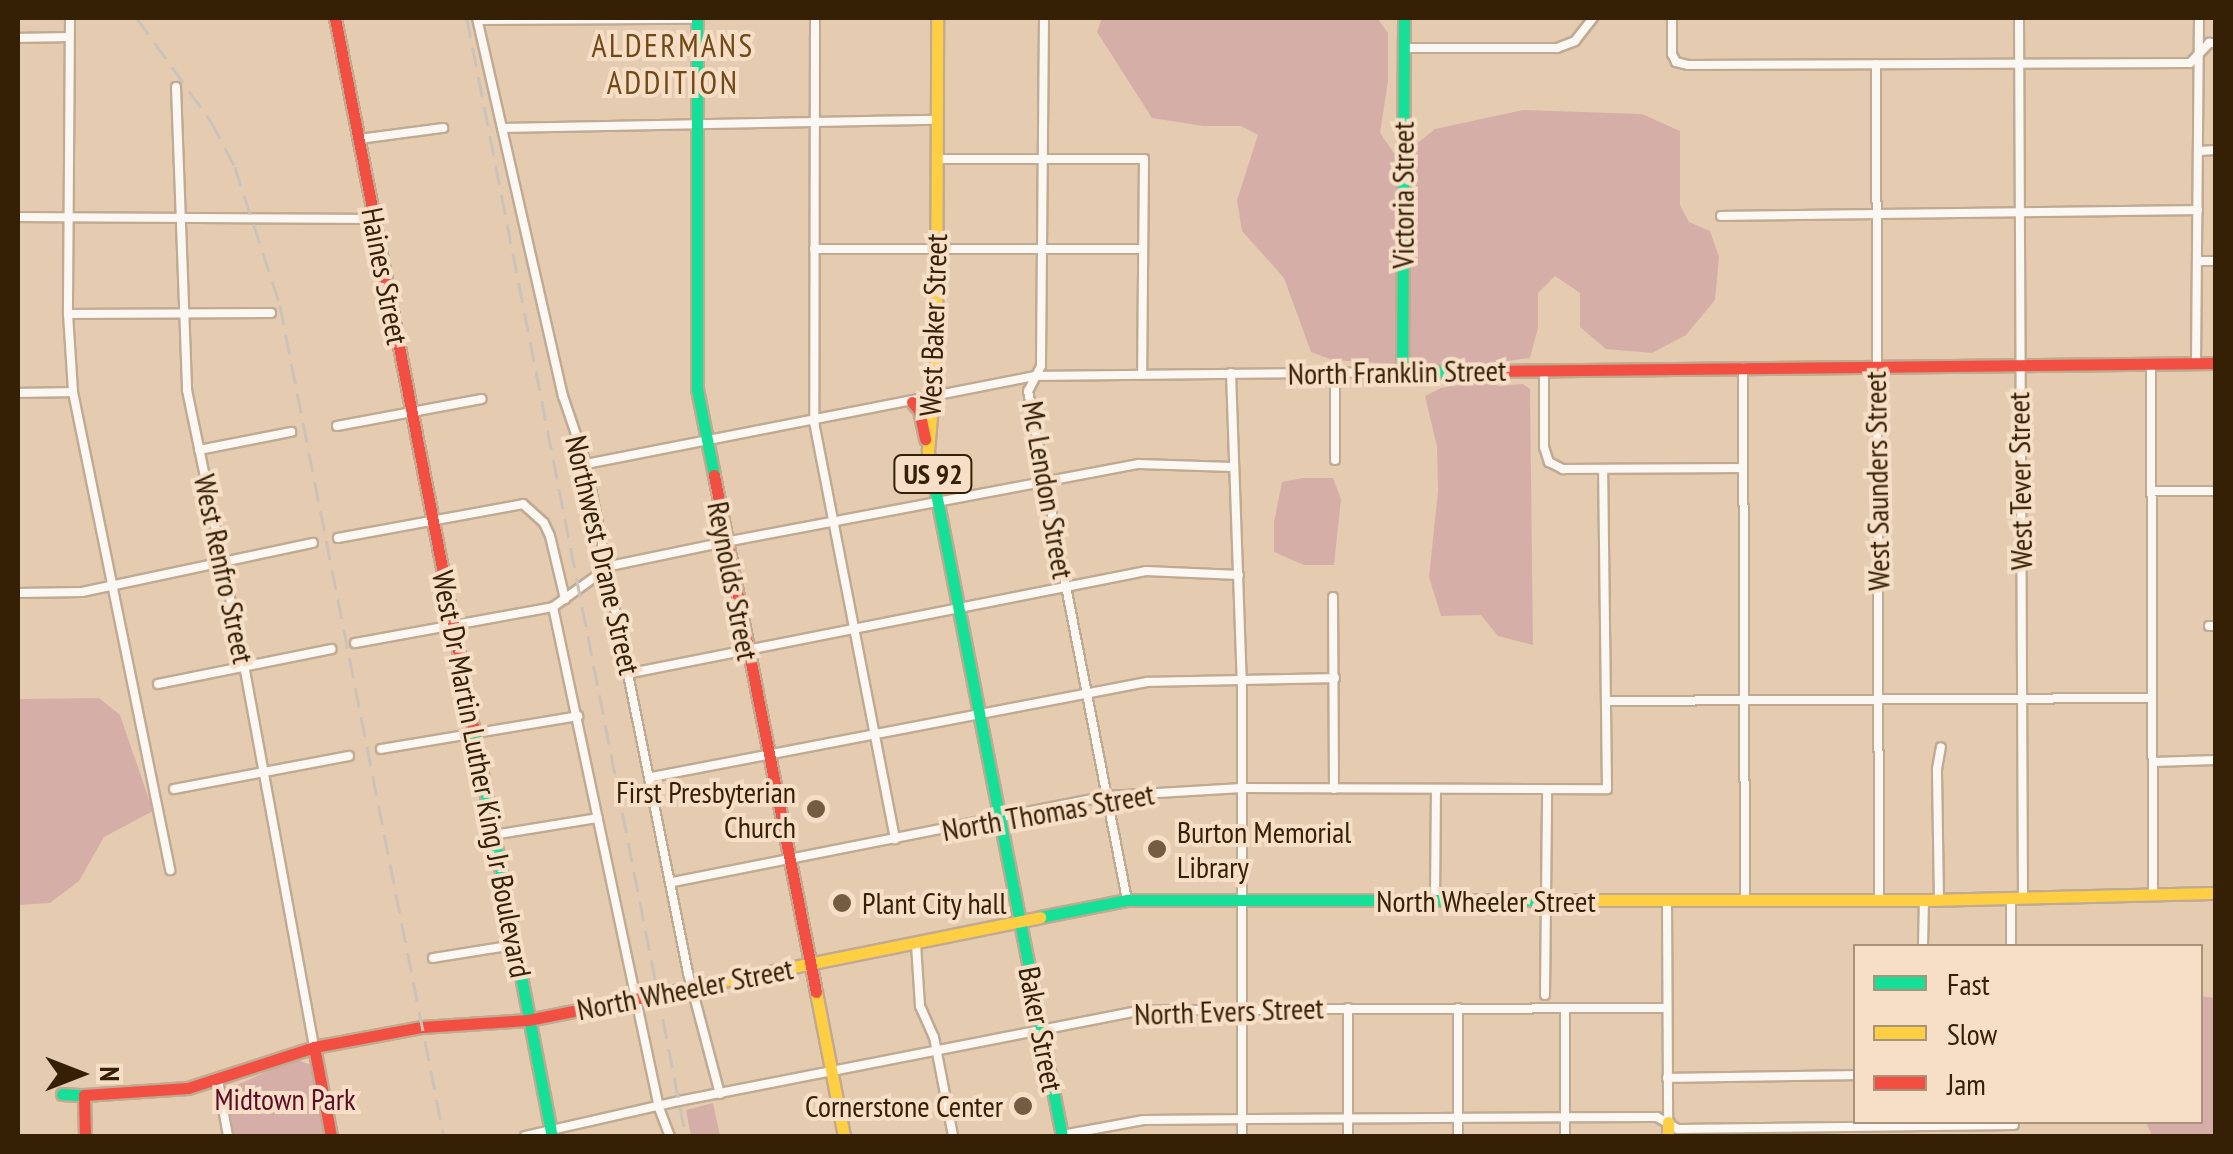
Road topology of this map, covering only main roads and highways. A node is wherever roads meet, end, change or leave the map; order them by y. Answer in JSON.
{"nodes":[{"id":1,"x":335,"y":18,"type":"edge"},
{"id":2,"x":697,"y":18,"type":"edge"},
{"id":3,"x":937,"y":18,"type":"edge"},
{"id":4,"x":1404,"y":18,"type":"edge"},
{"id":5,"x":2216,"y":363,"type":"edge"},
{"id":6,"x":1402,"y":372,"type":"joint"},
{"id":7,"x":912,"y":402,"type":"road end"},
{"id":8,"x":410,"y":413,"type":"joint"},
{"id":9,"x":928,"y":451,"type":"junction"},
{"id":10,"x":2216,"y":893,"type":"edge"},
{"id":11,"x":1020,"y":923,"type":"junction"},
{"id":12,"x":811,"y":964,"type":"junction"},
{"id":13,"x":528,"y":1020,"type":"junction"},
{"id":14,"x":314,"y":1047,"type":"junction"},
{"id":15,"x":62,"y":1094,"type":"dead end"},
{"id":16,"x":84,"y":1094,"type":"junction"},
{"id":17,"x":1668,"y":1122,"type":"road end"},
{"id":18,"x":552,"y":1134,"type":"edge"},
{"id":19,"x":85,"y":1136,"type":"edge"},
{"id":20,"x":331,"y":1136,"type":"edge"},
{"id":21,"x":844,"y":1136,"type":"edge"},
{"id":22,"x":1058,"y":1136,"type":"edge"},
{"id":23,"x":1668,"y":1136,"type":"edge"}],
"edges":[{"from":1,"to":8,"type":"main road","name":"Haines Street"},
{"from":2,"to":12,"type":"main road","name":"Reynolds Street"},
{"from":3,"to":9,"type":"main road","name":"West Baker Street","number":"US 92"},
{"from":4,"to":6,"type":"main road","name":"Victoria Street"},
{"from":5,"to":6,"type":"main road","name":"North Franklin Street"},
{"from":7,"to":9,"type":"main road","number":"US 92"},
{"from":8,"to":13,"type":"main road","name":"West Dr Martin Luther King Jr Boulevard"},
{"from":9,"to":11,"type":"main road","name":"West Baker Street","number":"US 92"},
{"from":10,"to":11,"type":"main road","name":"North Wheeler Street"},
{"from":11,"to":12,"type":"main road","name":"North Wheeler Street"},
{"from":11,"to":22,"type":"main road","name":"Baker Street","number":"US 92"},
{"from":12,"to":13,"type":"main road","name":"North Wheeler Street"},
{"from":12,"to":21,"type":"main road","name":"Reynolds Street"},
{"from":13,"to":14,"type":"main road","name":"North Wheeler Street"},
{"from":13,"to":18,"type":"main road","name":"West Dr Martin Luther King Jr Boulevard"},
{"from":14,"to":16,"type":"main road","name":"North Wheeler Street"},
{"from":14,"to":20,"type":"main road"},
{"from":15,"to":16,"type":"main road","name":"North Wheeler Street"},
{"from":16,"to":19,"type":"main road"},
{"from":17,"to":23,"type":"main road"}]}
